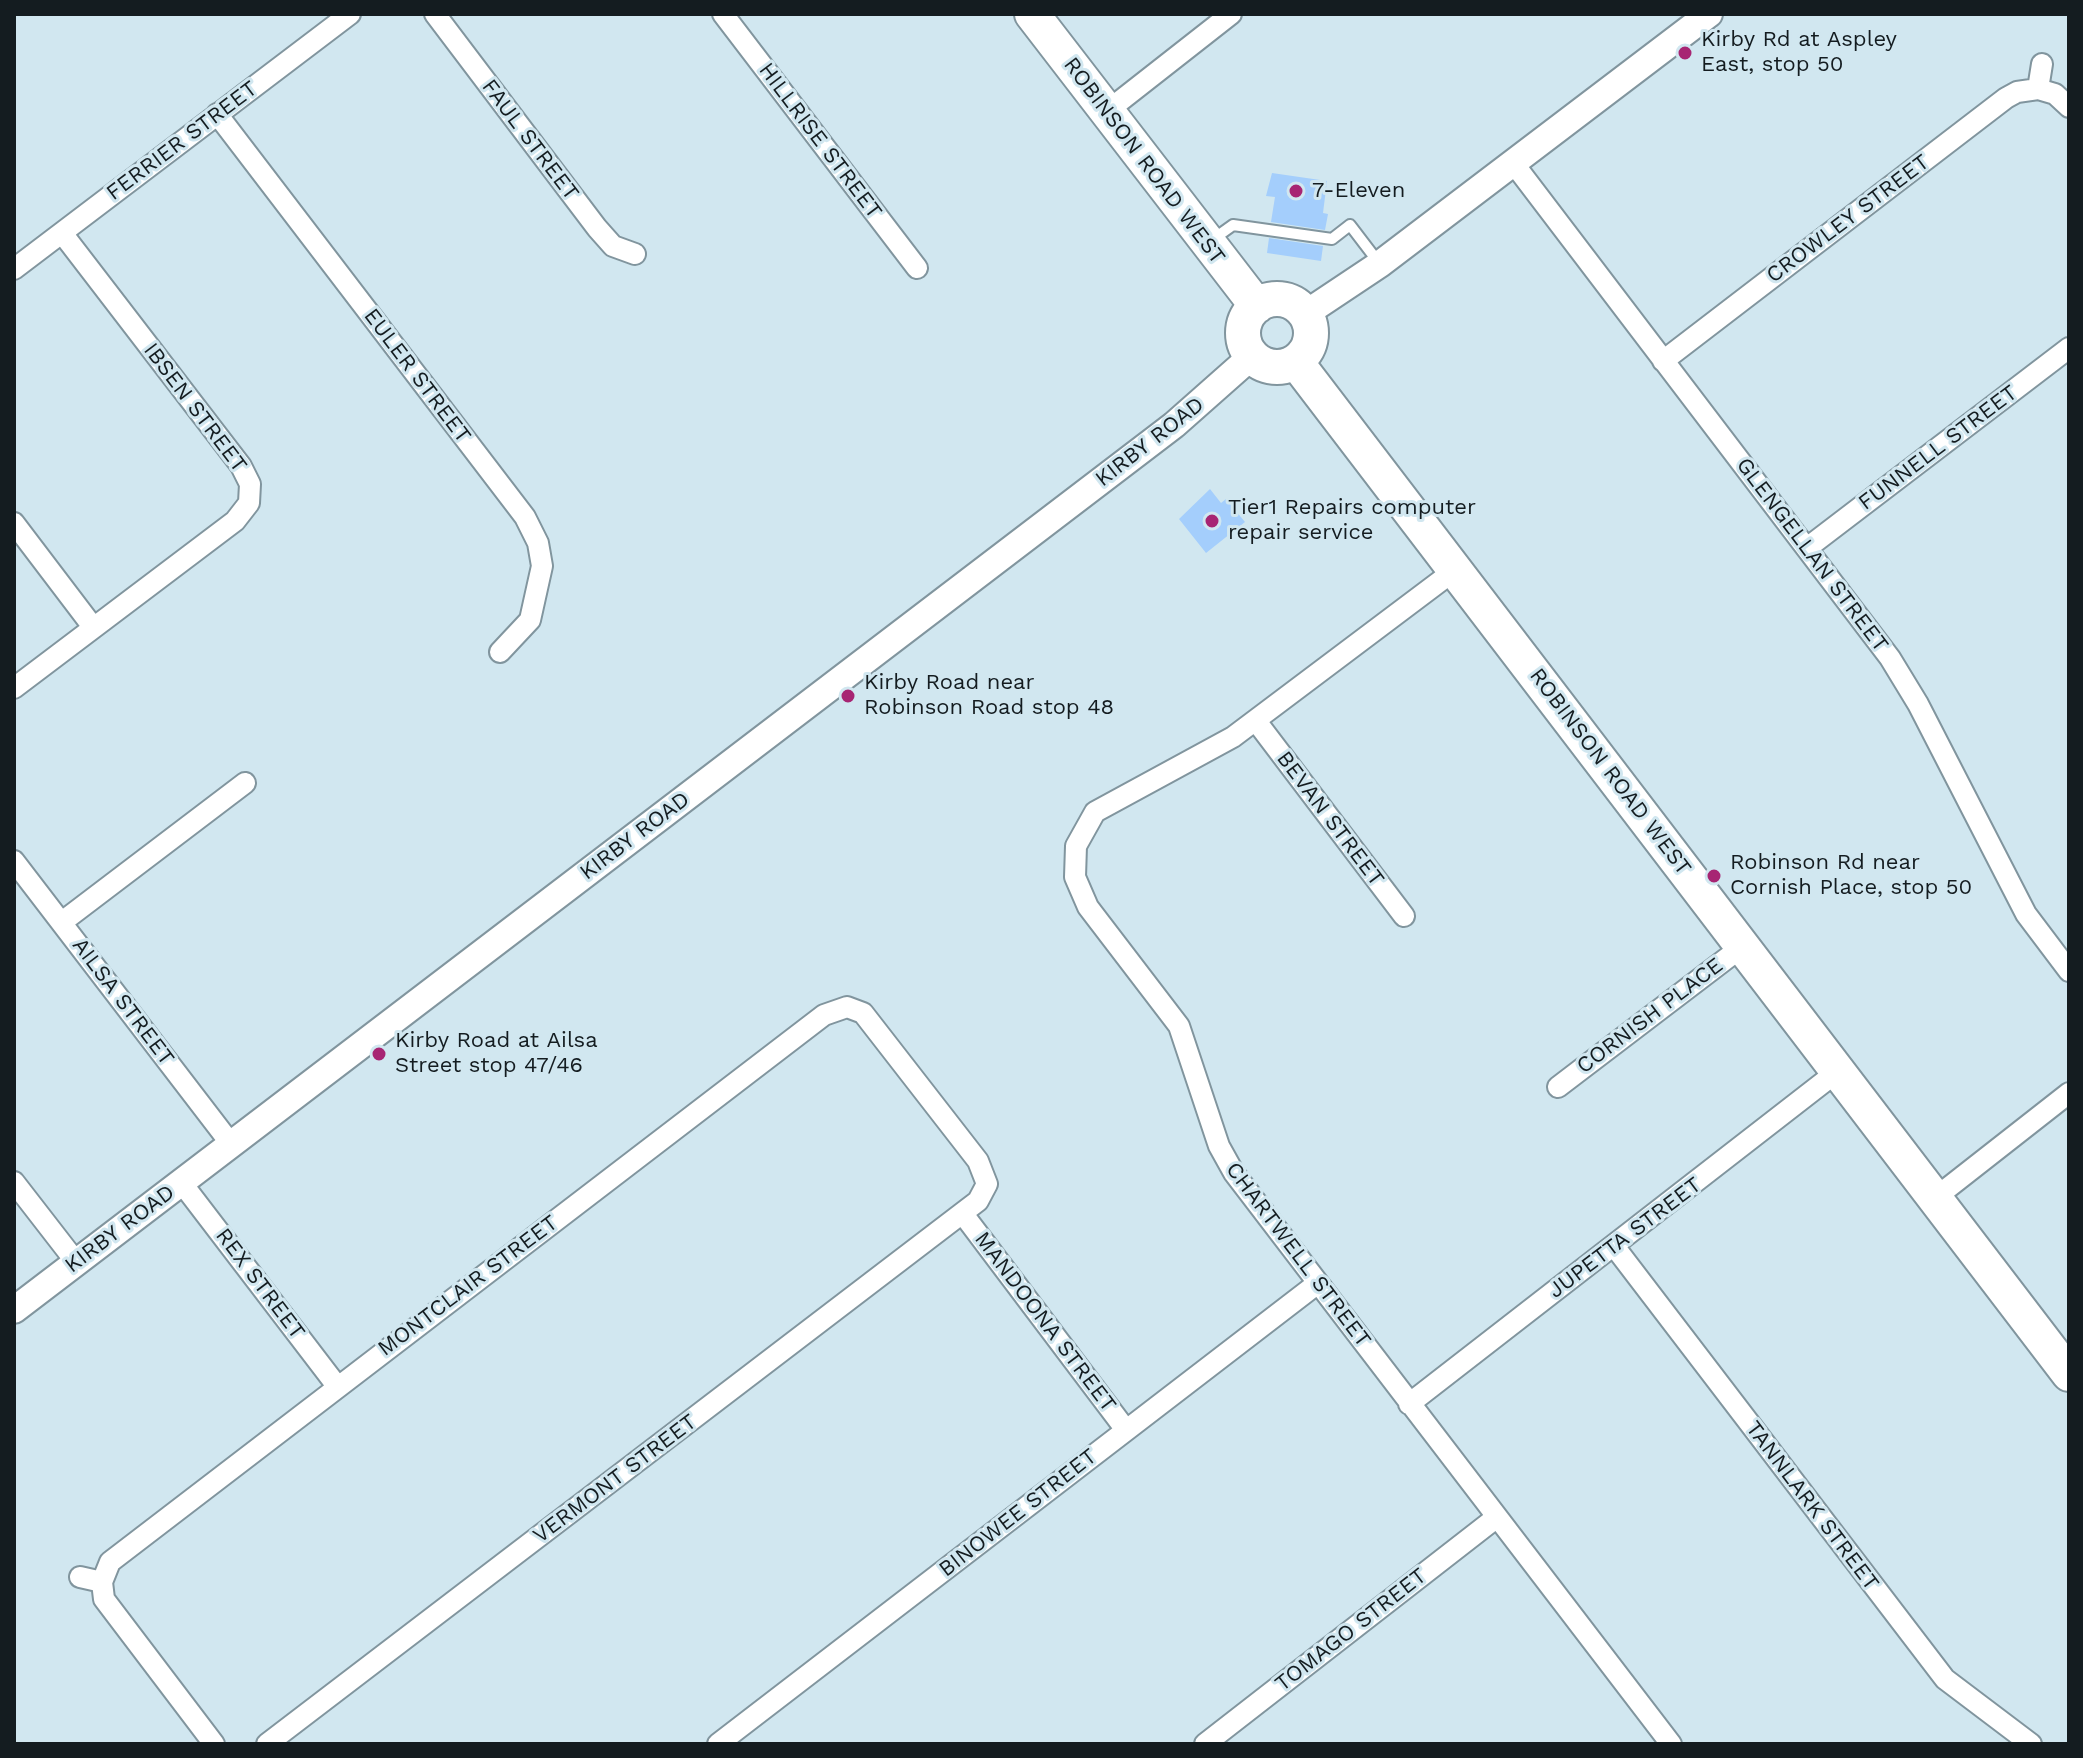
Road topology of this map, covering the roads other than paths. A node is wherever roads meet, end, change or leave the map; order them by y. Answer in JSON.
{"nodes":[{"id":1,"x":350,"y":14,"type":"edge"},
{"id":2,"x":435,"y":14,"type":"edge"},
{"id":3,"x":723,"y":14,"type":"edge"},
{"id":4,"x":1032,"y":14,"type":"edge"},
{"id":5,"x":1231,"y":14,"type":"edge"},
{"id":6,"x":1709,"y":14,"type":"edge"},
{"id":7,"x":2042,"y":64,"type":"dead end"},
{"id":8,"x":2038,"y":89,"type":"junction"},
{"id":9,"x":2069,"y":107,"type":"edge"},
{"id":10,"x":1106,"y":112,"type":"junction"},
{"id":11,"x":217,"y":114,"type":"junction"},
{"id":12,"x":1514,"y":164,"type":"junction"},
{"id":13,"x":62,"y":233,"type":"junction"},
{"id":14,"x":1208,"y":244,"type":"junction"},
{"id":15,"x":635,"y":254,"type":"dead end"},
{"id":16,"x":1380,"y":264,"type":"junction"},
{"id":17,"x":917,"y":268,"type":"dead end"},
{"id":18,"x":14,"y":269,"type":"edge"},
{"id":19,"x":1257,"y":306,"type":"junction"},
{"id":20,"x":1305,"y":314,"type":"junction"},
{"id":21,"x":2069,"y":348,"type":"edge"},
{"id":22,"x":1252,"y":356,"type":"junction"},
{"id":23,"x":1663,"y":361,"type":"junction"},
{"id":24,"x":1296,"y":362,"type":"junction"},
{"id":25,"x":14,"y":523,"type":"edge"},
{"id":26,"x":1807,"y":548,"type":"junction"},
{"id":27,"x":1455,"y":570,"type":"junction"},
{"id":28,"x":93,"y":627,"type":"junction"},
{"id":29,"x":500,"y":652,"type":"dead end"},
{"id":30,"x":14,"y":688,"type":"edge"},
{"id":31,"x":1256,"y":721,"type":"junction"},
{"id":32,"x":245,"y":783,"type":"dead end"},
{"id":33,"x":14,"y":861,"type":"edge"},
{"id":34,"x":1404,"y":916,"type":"dead end"},
{"id":35,"x":62,"y":922,"type":"junction"},
{"id":36,"x":1743,"y":946,"type":"junction"},
{"id":37,"x":2069,"y":971,"type":"edge"},
{"id":38,"x":847,"y":1007,"type":"joint"},
{"id":39,"x":1838,"y":1071,"type":"junction"},
{"id":40,"x":1558,"y":1087,"type":"dead end"},
{"id":41,"x":2069,"y":1093,"type":"edge"},
{"id":42,"x":231,"y":1144,"type":"junction"},
{"id":43,"x":14,"y":1182,"type":"edge"},
{"id":44,"x":181,"y":1182,"type":"junction"},
{"id":45,"x":1935,"y":1198,"type":"junction"},
{"id":46,"x":963,"y":1214,"type":"junction"},
{"id":47,"x":1614,"y":1246,"type":"junction"},
{"id":48,"x":76,"y":1262,"type":"junction"},
{"id":49,"x":1318,"y":1283,"type":"junction"},
{"id":50,"x":14,"y":1310,"type":"edge"},
{"id":51,"x":2069,"y":1374,"type":"edge"},
{"id":52,"x":337,"y":1386,"type":"junction"},
{"id":53,"x":1409,"y":1404,"type":"junction"},
{"id":54,"x":1126,"y":1430,"type":"junction"},
{"id":55,"x":1497,"y":1517,"type":"junction"},
{"id":56,"x":80,"y":1577,"type":"dead end"},
{"id":57,"x":102,"y":1582,"type":"junction"},
{"id":58,"x":214,"y":1744,"type":"edge"},
{"id":59,"x":267,"y":1744,"type":"edge"},
{"id":60,"x":718,"y":1744,"type":"edge"},
{"id":61,"x":1205,"y":1744,"type":"edge"},
{"id":62,"x":1671,"y":1744,"type":"edge"},
{"id":63,"x":2031,"y":1744,"type":"edge"}],
"edges":[{"from":1,"to":11,"type":"street","name":"FERRIER STREET"},
{"from":2,"to":15,"type":"street","name":"FAUL STREET"},
{"from":3,"to":17,"type":"street","name":"HILLRISE STREET"},
{"from":4,"to":10,"type":"main road","name":"ROBINSON ROAD WEST"},
{"from":5,"to":10,"type":"street"},
{"from":6,"to":12,"type":"street"},
{"from":7,"to":8,"type":"street"},
{"from":8,"to":9,"type":"street"},
{"from":8,"to":23,"type":"street","name":"CROWLEY STREET"},
{"from":10,"to":14,"type":"main road","name":"ROBINSON ROAD WEST"},
{"from":11,"to":13,"type":"street","name":"FERRIER STREET"},
{"from":11,"to":29,"type":"street","name":"EULER STREET"},
{"from":12,"to":16,"type":"street"},
{"from":12,"to":23,"type":"street","name":"GLENGELLAN STREET"},
{"from":13,"to":18,"type":"street","name":"FERRIER STREET"},
{"from":13,"to":28,"type":"street","name":"IBSEN STREET"},
{"from":14,"to":16,"type":"lane"},
{"from":14,"to":19,"type":"main road","name":"ROBINSON ROAD WEST"},
{"from":16,"to":20,"type":"street"},
{"from":19,"to":20,"type":"main road"},
{"from":19,"to":22,"type":"main road"},
{"from":20,"to":24,"type":"main road"},
{"from":21,"to":26,"type":"street","name":"FUNNELL STREET"},
{"from":22,"to":24,"type":"main road"},
{"from":22,"to":42,"type":"street","name":"KIRBY ROAD"},
{"from":23,"to":26,"type":"street","name":"GLENGELLAN STREET"},
{"from":24,"to":27,"type":"main road","name":"ROBINSON ROAD WEST"},
{"from":25,"to":28,"type":"street"},
{"from":26,"to":37,"type":"street","name":"GLENGELLAN STREET"},
{"from":27,"to":31,"type":"street","name":"CHARTWELL STREET"},
{"from":27,"to":36,"type":"main road","name":"ROBINSON ROAD WEST"},
{"from":28,"to":30,"type":"street","name":"IBSEN STREET"},
{"from":31,"to":34,"type":"street","name":"BEVAN STREET"},
{"from":31,"to":49,"type":"street","name":"CHARTWELL STREET"},
{"from":32,"to":35,"type":"street"},
{"from":33,"to":35,"type":"street","name":"AILSA STREET"},
{"from":35,"to":42,"type":"street","name":"AILSA STREET"},
{"from":36,"to":39,"type":"main road","name":"ROBINSON ROAD WEST"},
{"from":36,"to":40,"type":"street","name":"CORNISH PLACE"},
{"from":38,"to":46,"type":"street","name":"VERMONT STREET"},
{"from":38,"to":52,"type":"street","name":"MONTCLAIR STREET"},
{"from":39,"to":45,"type":"main road","name":"ROBINSON ROAD WEST"},
{"from":39,"to":47,"type":"street","name":"JUPETTA STREET"},
{"from":41,"to":45,"type":"street"},
{"from":42,"to":44,"type":"street","name":"KIRBY ROAD"},
{"from":43,"to":48,"type":"street"},
{"from":44,"to":48,"type":"street","name":"KIRBY ROAD"},
{"from":44,"to":52,"type":"street","name":"REX STREET"},
{"from":45,"to":51,"type":"main road","name":"ROBINSON ROAD WEST"},
{"from":46,"to":54,"type":"street","name":"MANDOONA STREET"},
{"from":46,"to":59,"type":"street","name":"VERMONT STREET"},
{"from":47,"to":53,"type":"street","name":"JUPETTA STREET"},
{"from":47,"to":63,"type":"street","name":"TANNLARK STREET"},
{"from":48,"to":50,"type":"street","name":"KIRBY ROAD"},
{"from":49,"to":53,"type":"street","name":"CHARTWELL STREET"},
{"from":49,"to":54,"type":"street","name":"BINOWEE STREET"},
{"from":52,"to":57,"type":"street","name":"MONTCLAIR STREET"},
{"from":53,"to":55,"type":"street","name":"CHARTWELL STREET"},
{"from":54,"to":60,"type":"street","name":"BINOWEE STREET"},
{"from":55,"to":61,"type":"street","name":"TOMAGO STREET"},
{"from":55,"to":62,"type":"street","name":"CHARTWELL STREET"},
{"from":56,"to":57,"type":"street"},
{"from":57,"to":58,"type":"street"}]}
